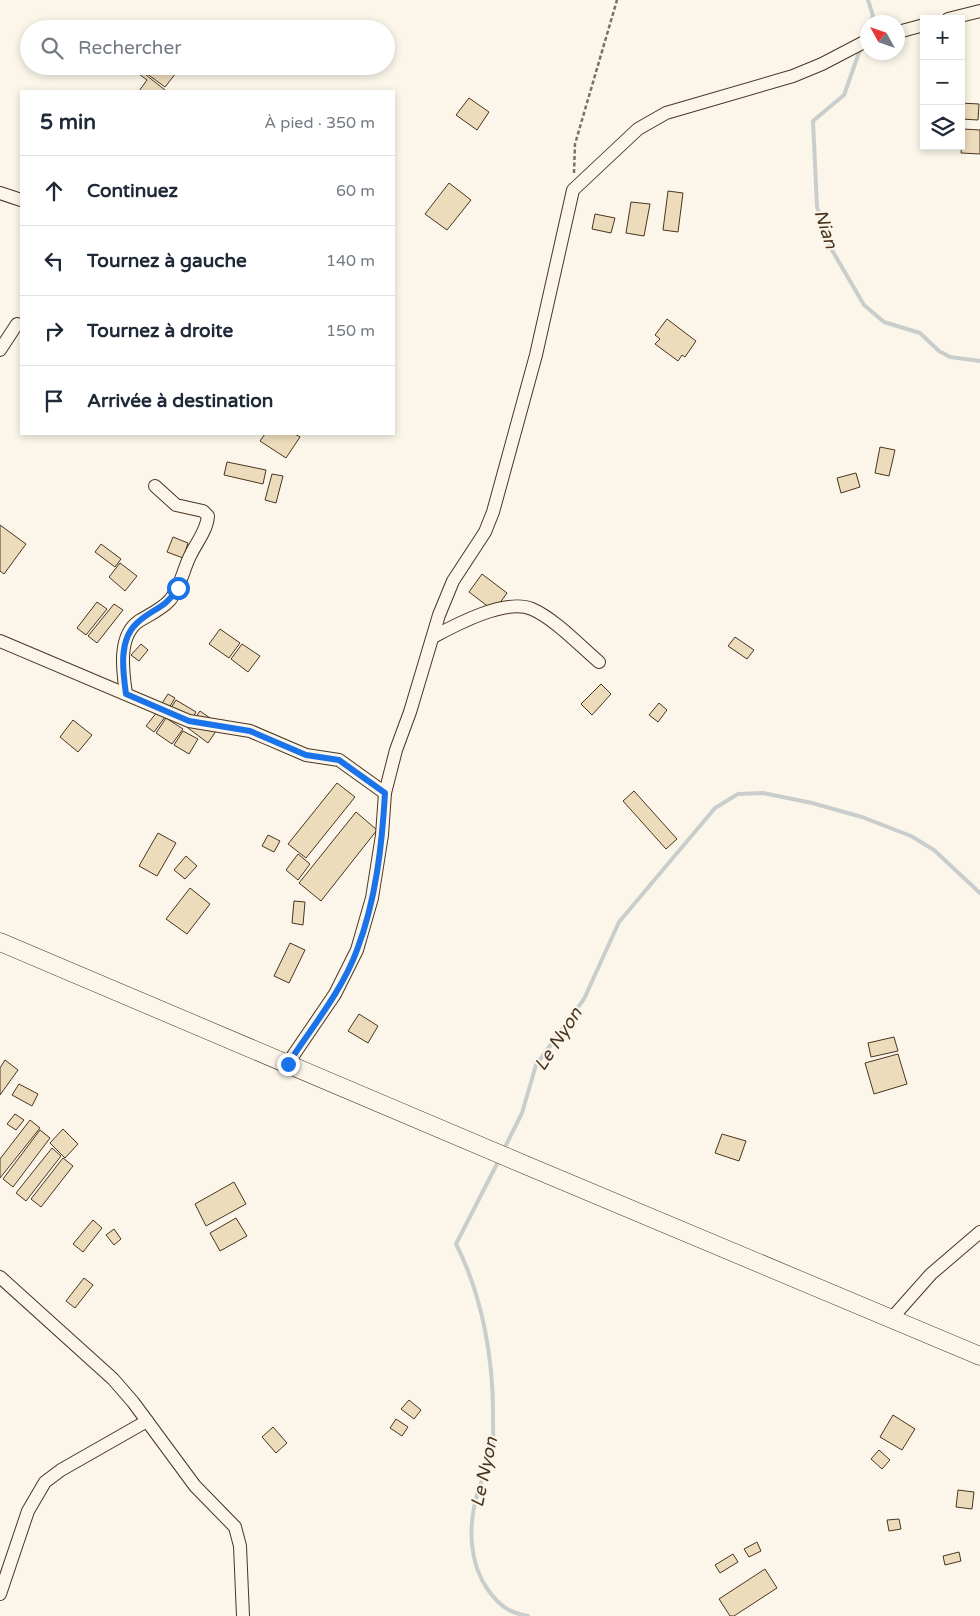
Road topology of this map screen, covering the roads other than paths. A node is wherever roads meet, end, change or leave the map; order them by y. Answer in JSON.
{"nodes":[{"id":1,"x":980,"y":11,"type":"edge"},
{"id":2,"x":964,"y":15,"type":"edge"},
{"id":3,"x":920,"y":26,"type":"edge"},
{"id":4,"x":905,"y":30,"type":"edge"},
{"id":5,"x":860,"y":44,"type":"edge"},
{"id":6,"x":0,"y":194,"type":"edge"},
{"id":7,"x":20,"y":200,"type":"edge"},
{"id":8,"x":17,"y":324,"type":"dead end"},
{"id":9,"x":0,"y":350,"type":"edge"},
{"id":10,"x":155,"y":486,"type":"dead end"},
{"id":11,"x":433,"y":637,"type":"junction"},
{"id":12,"x":0,"y":641,"type":"edge"},
{"id":13,"x":599,"y":662,"type":"dead end"},
{"id":14,"x":126,"y":694,"type":"junction"},
{"id":15,"x":385,"y":793,"type":"junction"},
{"id":16,"x":0,"y":942,"type":"edge"},
{"id":17,"x":288,"y":1064,"type":"junction"},
{"id":18,"x":980,"y":1232,"type":"edge"},
{"id":19,"x":0,"y":1277,"type":"edge"},
{"id":20,"x":892,"y":1318,"type":"junction"},
{"id":21,"x":980,"y":1356,"type":"edge"},
{"id":22,"x":147,"y":1420,"type":"junction"},
{"id":23,"x":0,"y":1594,"type":"edge"},
{"id":24,"x":243,"y":1616,"type":"edge"}],
"edges":[{"from":1,"to":2,"type":"street"},
{"from":3,"to":4,"type":"street"},
{"from":5,"to":11,"type":"street"},
{"from":6,"to":7,"type":"street"},
{"from":8,"to":9,"type":"street"},
{"from":10,"to":14,"type":"street"},
{"from":11,"to":13,"type":"street"},
{"from":11,"to":15,"type":"street"},
{"from":12,"to":14,"type":"street"},
{"from":14,"to":15,"type":"street"},
{"from":15,"to":17,"type":"street"},
{"from":16,"to":17,"type":"main road"},
{"from":17,"to":20,"type":"main road"},
{"from":18,"to":20,"type":"street"},
{"from":19,"to":22,"type":"street"},
{"from":20,"to":21,"type":"main road"},
{"from":22,"to":23,"type":"street"},
{"from":22,"to":24,"type":"street"}]}
